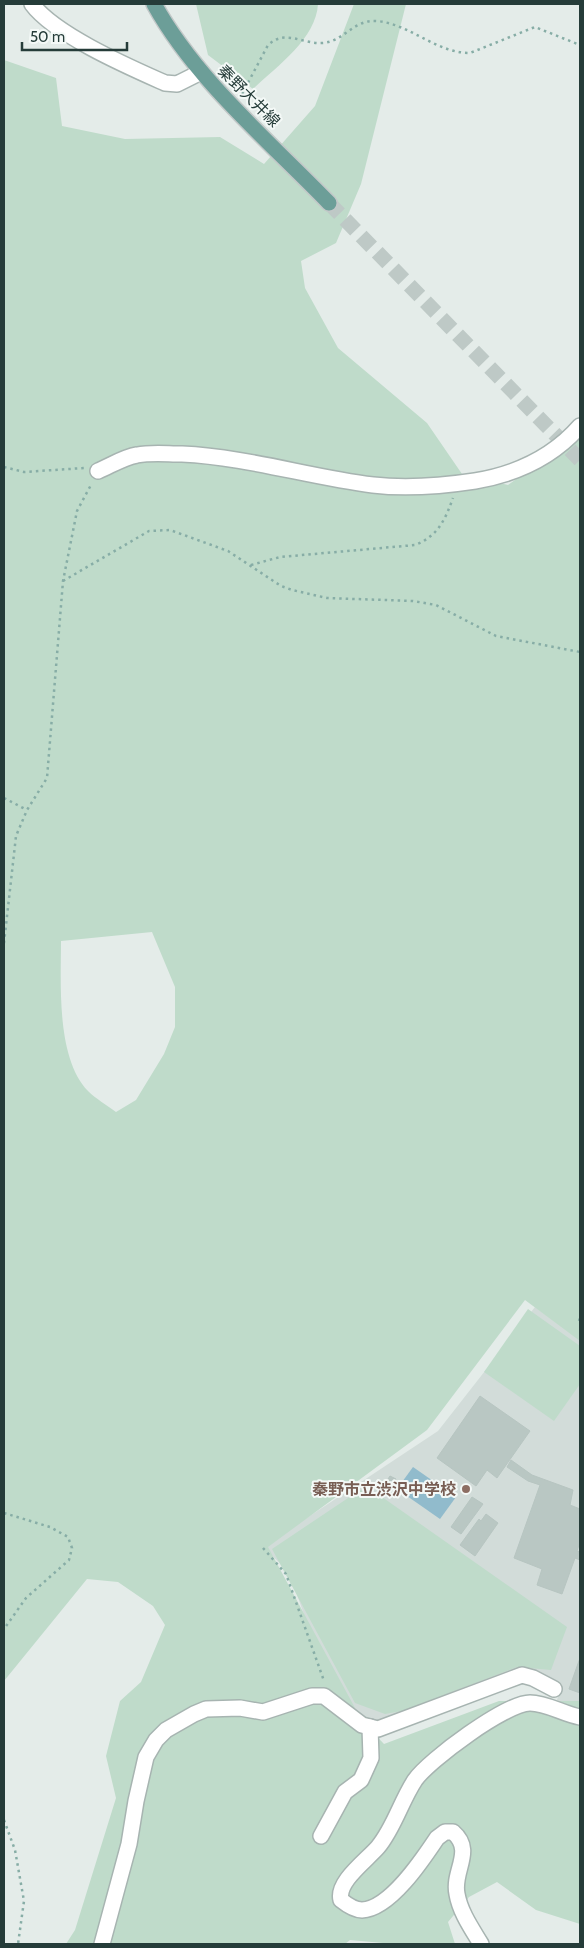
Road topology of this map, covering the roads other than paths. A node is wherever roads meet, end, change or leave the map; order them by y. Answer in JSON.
{"nodes":[{"id":1,"x":32,"y":4,"type":"edge"},
{"id":2,"x":154,"y":4,"type":"edge"},
{"id":3,"x":201,"y":72,"type":"junction"},
{"id":4,"x":330,"y":203,"type":"tunnel mouth"},
{"id":5,"x":580,"y":426,"type":"edge"},
{"id":6,"x":98,"y":471,"type":"road end"},
{"id":7,"x":547,"y":1706,"type":"junction"},
{"id":8,"x":580,"y":1717,"type":"edge"},
{"id":9,"x":370,"y":1727,"type":"junction"},
{"id":10,"x":321,"y":1836,"type":"dead end"},
{"id":11,"x":102,"y":1944,"type":"edge"},
{"id":12,"x":481,"y":1944,"type":"edge"}],
"edges":[{"from":1,"to":3,"type":"street"},
{"from":2,"to":3,"type":"main road","name":"秦野大井線"},
{"from":3,"to":4,"type":"main road","name":"秦野大井線"},
{"from":5,"to":6,"type":"street"},
{"from":7,"to":8,"type":"street"},
{"from":7,"to":9,"type":"street"},
{"from":7,"to":12,"type":"street"},
{"from":9,"to":10,"type":"street"},
{"from":9,"to":11,"type":"street"}]}
